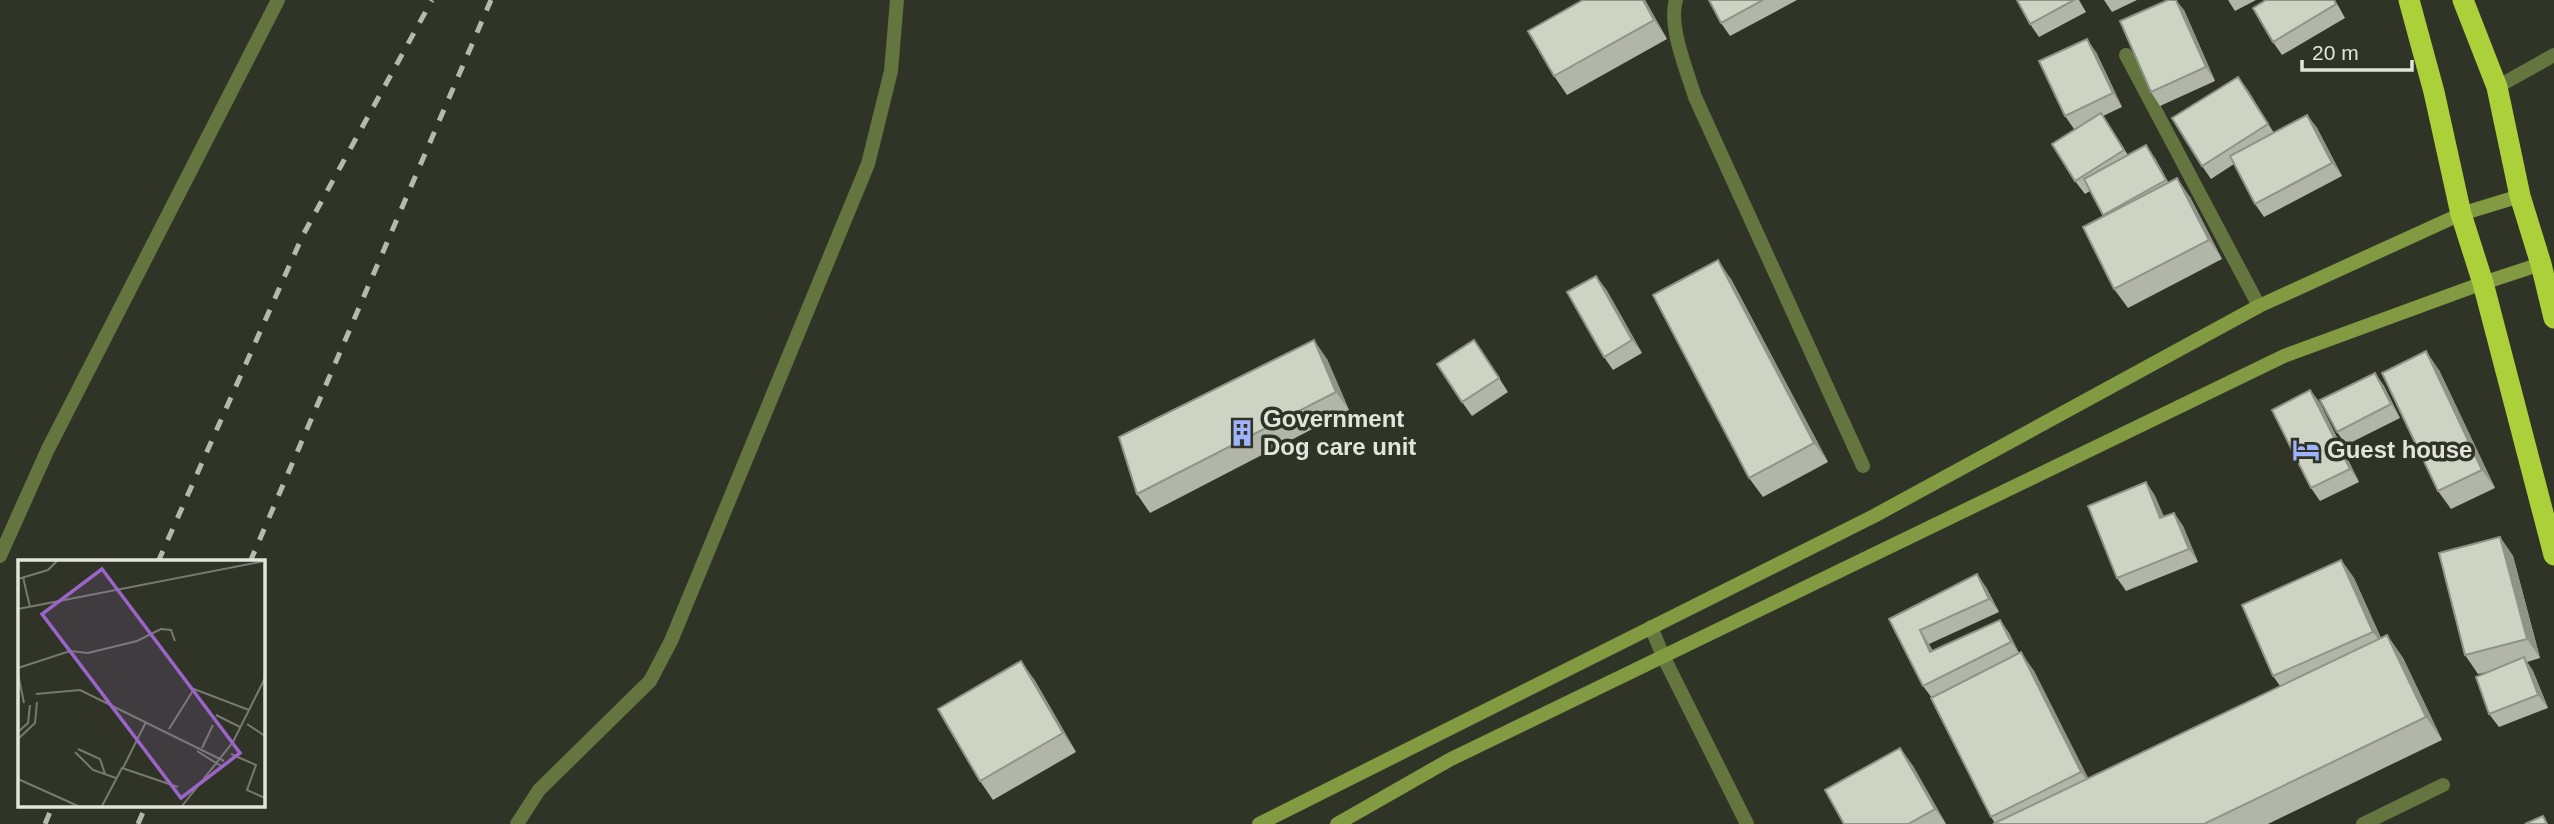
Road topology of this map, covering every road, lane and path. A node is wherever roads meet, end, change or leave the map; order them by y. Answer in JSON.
{"nodes":[{"id":1,"x":278,"y":0,"type":"edge"},
{"id":2,"x":897,"y":0,"type":"edge"},
{"id":3,"x":1676,"y":0,"type":"edge"},
{"id":4,"x":2409,"y":0,"type":"edge"},
{"id":5,"x":2463,"y":0,"type":"edge"},
{"id":6,"x":2126,"y":55,"type":"edge"},
{"id":7,"x":2554,"y":55,"type":"edge"},
{"id":8,"x":2497,"y":87,"type":"junction"},
{"id":9,"x":2520,"y":197,"type":"junction"},
{"id":10,"x":2461,"y":214,"type":"junction"},
{"id":11,"x":2541,"y":264,"type":"junction"},
{"id":12,"x":2483,"y":282,"type":"junction"},
{"id":13,"x":2259,"y":306,"type":"junction"},
{"id":14,"x":2554,"y":318,"type":"edge"},
{"id":15,"x":1863,"y":466,"type":"dead end"},
{"id":16,"x":2554,"y":555,"type":"edge"},
{"id":17,"x":0,"y":556,"type":"edge"},
{"id":18,"x":1651,"y":627,"type":"junction"},
{"id":19,"x":1663,"y":656,"type":"junction"},
{"id":20,"x":2443,"y":785,"type":"dead end"},
{"id":21,"x":517,"y":824,"type":"edge"},
{"id":22,"x":1259,"y":824,"type":"edge"},
{"id":23,"x":1337,"y":824,"type":"edge"},
{"id":24,"x":1747,"y":824,"type":"edge"},
{"id":25,"x":2363,"y":824,"type":"edge"}],
"edges":[{"from":1,"to":17,"type":"street"},
{"from":2,"to":21,"type":"street"},
{"from":3,"to":15,"type":"street"},
{"from":4,"to":10,"type":"highway"},
{"from":5,"to":8,"type":"highway"},
{"from":6,"to":13,"type":"street"},
{"from":7,"to":8,"type":"street"},
{"from":8,"to":9,"type":"highway"},
{"from":9,"to":10,"type":"main road"},
{"from":9,"to":11,"type":"highway"},
{"from":10,"to":12,"type":"highway"},
{"from":10,"to":13,"type":"main road"},
{"from":11,"to":12,"type":"main road"},
{"from":11,"to":14,"type":"highway"},
{"from":12,"to":16,"type":"highway"},
{"from":12,"to":19,"type":"main road"},
{"from":13,"to":18,"type":"main road"},
{"from":18,"to":19,"type":"street"},
{"from":18,"to":22,"type":"main road"},
{"from":19,"to":23,"type":"main road"},
{"from":19,"to":24,"type":"street"},
{"from":20,"to":25,"type":"street"}]}
